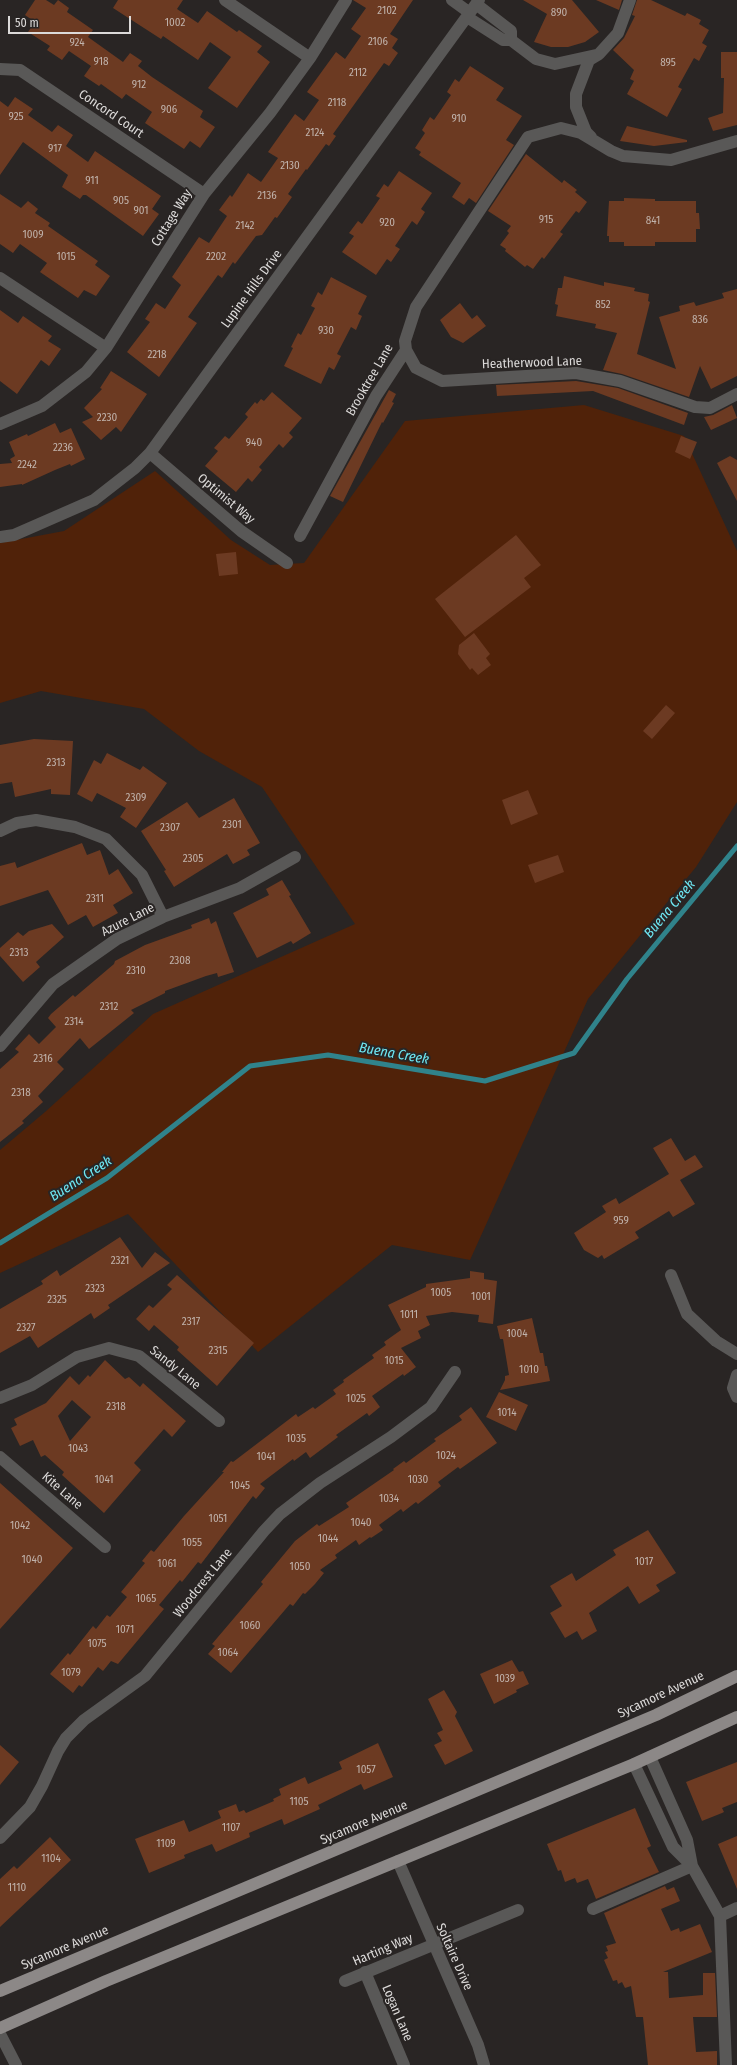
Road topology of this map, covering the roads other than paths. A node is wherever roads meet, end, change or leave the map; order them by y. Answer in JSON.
{"nodes":[{"id":1,"x":225,"y":0,"type":"edge"},
{"id":2,"x":346,"y":0,"type":"edge"},
{"id":3,"x":452,"y":0,"type":"edge"},
{"id":4,"x":630,"y":0,"type":"edge"},
{"id":5,"x":473,"y":8,"type":"edge"},
{"id":6,"x":599,"y":54,"type":"junction"},
{"id":7,"x":310,"y":58,"type":"junction"},
{"id":8,"x":0,"y":70,"type":"edge"},
{"id":9,"x":737,"y":141,"type":"edge"},
{"id":10,"x":597,"y":142,"type":"junction"},
{"id":11,"x":204,"y":194,"type":"junction"},
{"id":12,"x":0,"y":278,"type":"edge"},
{"id":13,"x":106,"y":348,"type":"junction"},
{"id":14,"x":406,"y":350,"type":"junction"},
{"id":15,"x":737,"y":394,"type":"edge"},
{"id":16,"x":0,"y":424,"type":"edge"},
{"id":17,"x":150,"y":453,"type":"junction"},
{"id":18,"x":300,"y":536,"type":"dead end"},
{"id":19,"x":0,"y":537,"type":"edge"},
{"id":20,"x":287,"y":563,"type":"dead end"},
{"id":21,"x":0,"y":831,"type":"edge"},
{"id":22,"x":295,"y":857,"type":"dead end"},
{"id":23,"x":163,"y":917,"type":"junction"},
{"id":24,"x":0,"y":1046,"type":"edge"},
{"id":25,"x":671,"y":1275,"type":"dead end"},
{"id":26,"x":737,"y":1354,"type":"edge"},
{"id":27,"x":455,"y":1372,"type":"dead end"},
{"id":28,"x":737,"y":1374,"type":"edge"},
{"id":29,"x":737,"y":1397,"type":"edge"},
{"id":30,"x":0,"y":1398,"type":"edge"},
{"id":31,"x":219,"y":1421,"type":"dead end"},
{"id":32,"x":0,"y":1457,"type":"edge"},
{"id":33,"x":105,"y":1547,"type":"dead end"},
{"id":34,"x":737,"y":1676,"type":"edge"},
{"id":35,"x":737,"y":1717,"type":"edge"},
{"id":36,"x":650,"y":1757,"type":"junction"},
{"id":37,"x":634,"y":1764,"type":"junction"},
{"id":38,"x":0,"y":1838,"type":"edge"},
{"id":39,"x":398,"y":1861,"type":"junction"},
{"id":40,"x":692,"y":1866,"type":"junction"},
{"id":41,"x":737,"y":1908,"type":"edge"},
{"id":42,"x":593,"y":1909,"type":"dead end"},
{"id":43,"x":518,"y":1910,"type":"dead end"},
{"id":44,"x":720,"y":1916,"type":"junction"},
{"id":45,"x":432,"y":1944,"type":"junction"},
{"id":46,"x":365,"y":1972,"type":"junction"},
{"id":47,"x":345,"y":1981,"type":"dead end"},
{"id":48,"x":0,"y":1991,"type":"edge"},
{"id":49,"x":0,"y":2028,"type":"edge"},
{"id":50,"x":0,"y":2034,"type":"edge"},
{"id":51,"x":16,"y":2065,"type":"edge"},
{"id":52,"x":404,"y":2065,"type":"edge"},
{"id":53,"x":484,"y":2065,"type":"edge"},
{"id":54,"x":726,"y":2065,"type":"edge"}],
"edges":[{"from":1,"to":7,"type":"street"},
{"from":2,"to":7,"type":"street","name":"Cottage Way"},
{"from":3,"to":5,"type":"street"},
{"from":4,"to":6,"type":"street"},
{"from":5,"to":6,"type":"street"},
{"from":5,"to":17,"type":"street","name":"Lupine Hills Drive"},
{"from":6,"to":10,"type":"street"},
{"from":7,"to":11,"type":"street","name":"Cottage Way"},
{"from":8,"to":11,"type":"street","name":"Concord Court"},
{"from":9,"to":10,"type":"street"},
{"from":10,"to":14,"type":"street","name":"Brooktree Lane"},
{"from":11,"to":13,"type":"street","name":"Cottage Way"},
{"from":12,"to":13,"type":"street"},
{"from":13,"to":16,"type":"street","name":"Cottage Way"},
{"from":14,"to":15,"type":"street","name":"Heatherwood Lane"},
{"from":14,"to":18,"type":"street","name":"Brooktree Lane"},
{"from":17,"to":19,"type":"street","name":"Lupine Hills Drive"},
{"from":17,"to":20,"type":"street","name":"Optimist Way"},
{"from":21,"to":23,"type":"street"},
{"from":22,"to":23,"type":"street","name":"Azure Lane"},
{"from":23,"to":24,"type":"street","name":"Azure Lane"},
{"from":25,"to":26,"type":"street"},
{"from":27,"to":38,"type":"street","name":"Woodcrest Lane"},
{"from":28,"to":29,"type":"street"},
{"from":30,"to":31,"type":"street","name":"Sandy Lane"},
{"from":32,"to":33,"type":"street","name":"Kite Lane"},
{"from":34,"to":48,"type":"main road","name":"Sycamore Avenue"},
{"from":35,"to":36,"type":"main road"},
{"from":36,"to":37,"type":"main road"},
{"from":36,"to":40,"type":"street"},
{"from":37,"to":39,"type":"main road"},
{"from":37,"to":40,"type":"street"},
{"from":39,"to":45,"type":"street","name":"Soltaire Drive"},
{"from":39,"to":49,"type":"main road"},
{"from":40,"to":42,"type":"street"},
{"from":40,"to":44,"type":"street"},
{"from":41,"to":44,"type":"street"},
{"from":43,"to":45,"type":"street","name":"Harting Way"},
{"from":44,"to":54,"type":"street"},
{"from":45,"to":46,"type":"street","name":"Harting Way"},
{"from":45,"to":53,"type":"street","name":"Soltaire Drive"},
{"from":46,"to":47,"type":"street","name":"Harting Way"},
{"from":46,"to":52,"type":"street","name":"Logan Lane"},
{"from":50,"to":51,"type":"street"}]}
